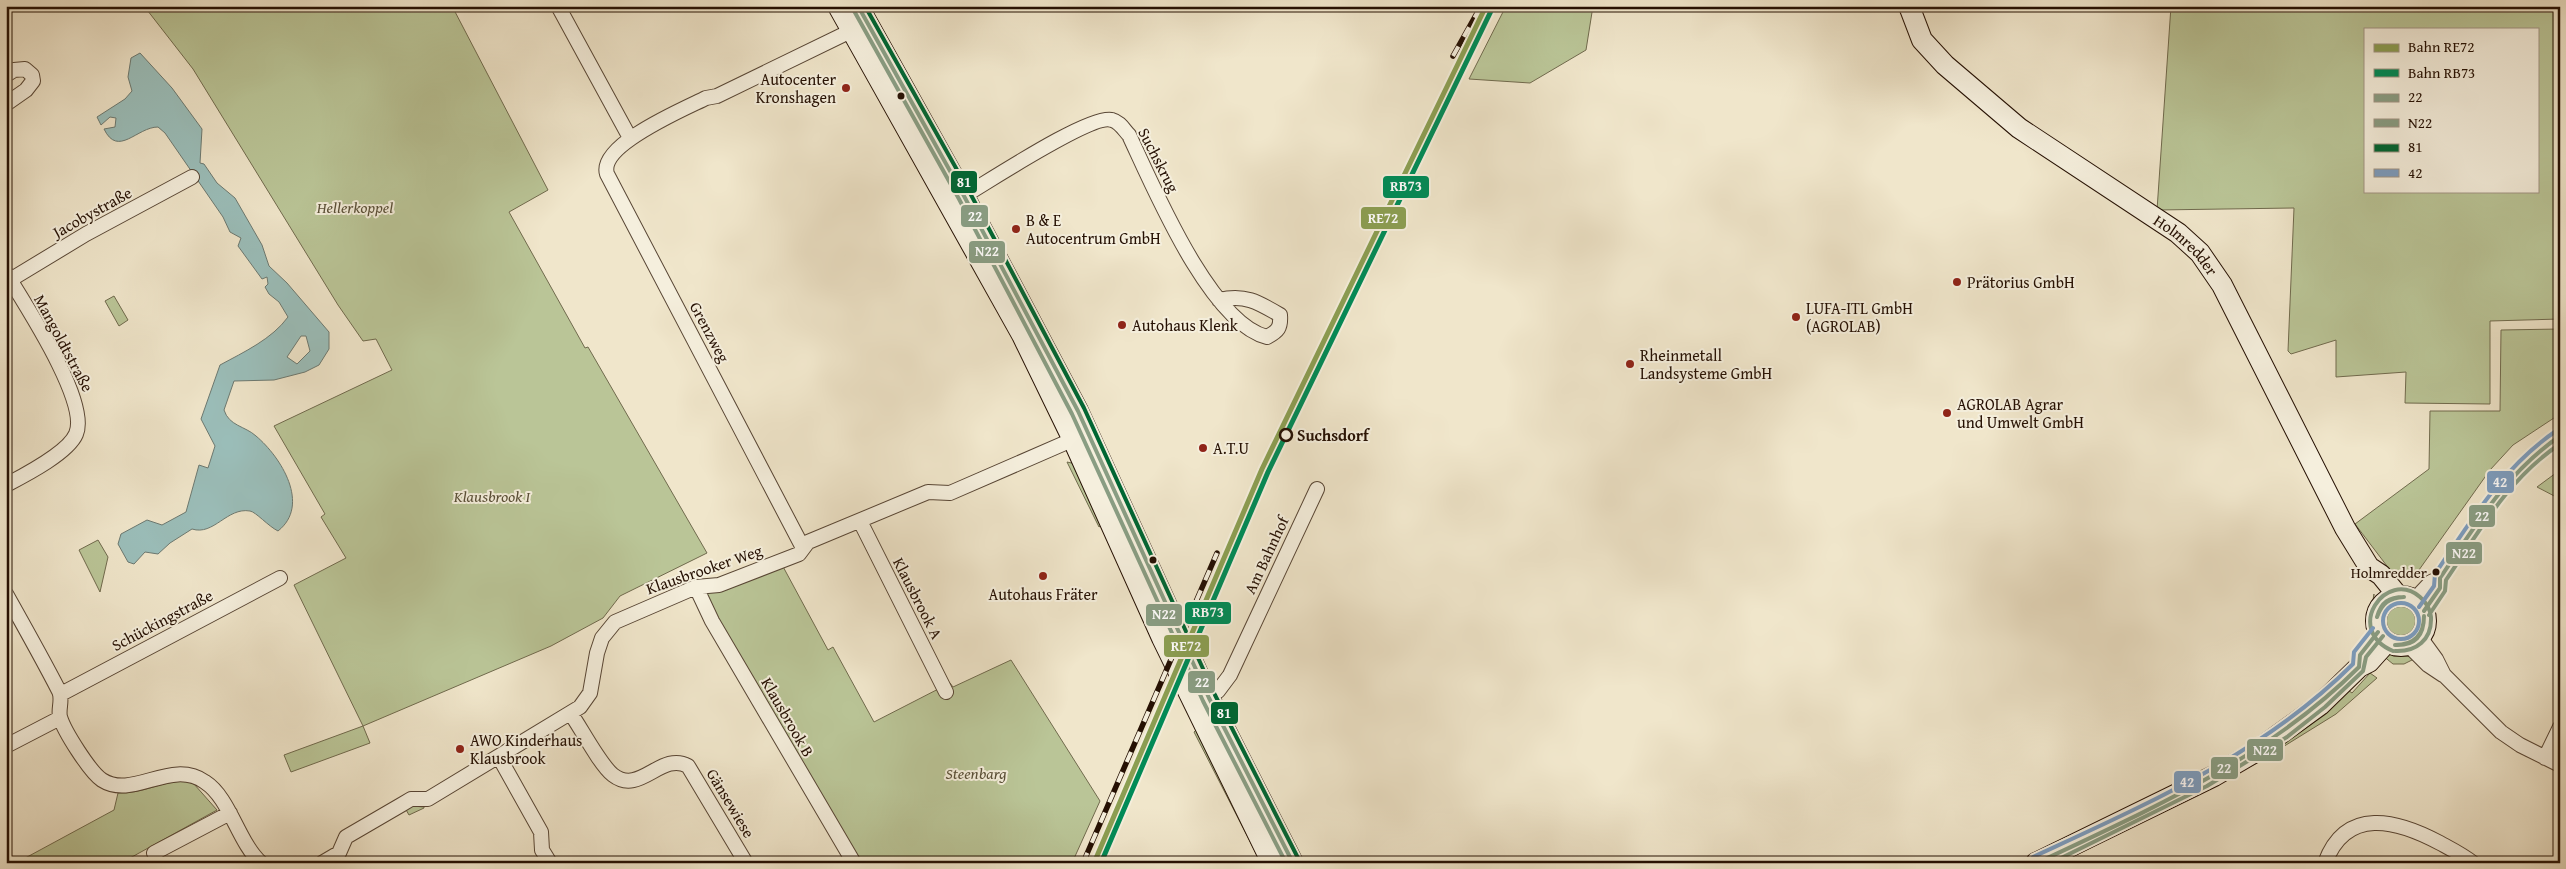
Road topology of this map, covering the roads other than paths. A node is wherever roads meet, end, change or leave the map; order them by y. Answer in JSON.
{"nodes":[{"id":1,"x":558,"y":6,"type":"edge"},
{"id":2,"x":838,"y":6,"type":"edge"},
{"id":3,"x":1909,"y":6,"type":"edge"},
{"id":4,"x":859,"y":20,"type":"edge"},
{"id":5,"x":6,"y":75,"type":"edge"},
{"id":6,"x":6,"y":104,"type":"edge"},
{"id":7,"x":630,"y":138,"type":"junction"},
{"id":8,"x":192,"y":177,"type":"dead end"},
{"id":9,"x":957,"y":200,"type":"junction"},
{"id":10,"x":8,"y":276,"type":"edge"},
{"id":11,"x":1220,"y":300,"type":"dead end"},
{"id":12,"x":1080,"y":436,"type":"junction"},
{"id":13,"x":2560,"y":436,"type":"edge"},
{"id":14,"x":6,"y":485,"type":"edge"},
{"id":15,"x":1317,"y":489,"type":"dead end"},
{"id":16,"x":860,"y":521,"type":"junction"},
{"id":17,"x":803,"y":548,"type":"junction"},
{"id":18,"x":280,"y":578,"type":"dead end"},
{"id":19,"x":696,"y":587,"type":"junction"},
{"id":20,"x":6,"y":594,"type":"edge"},
{"id":21,"x":2405,"y":603,"type":"junction"},
{"id":22,"x":2383,"y":637,"type":"junction"},
{"id":23,"x":2414,"y":641,"type":"junction"},
{"id":24,"x":946,"y":692,"type":"dead end"},
{"id":25,"x":60,"y":694,"type":"junction"},
{"id":26,"x":1202,"y":702,"type":"junction"},
{"id":27,"x":571,"y":714,"type":"junction"},
{"id":28,"x":60,"y":718,"type":"junction"},
{"id":29,"x":2560,"y":727,"type":"edge"},
{"id":30,"x":6,"y":746,"type":"edge"},
{"id":31,"x":499,"y":757,"type":"junction"},
{"id":32,"x":2545,"y":758,"type":"junction"},
{"id":33,"x":2560,"y":764,"type":"edge"},
{"id":34,"x":230,"y":813,"type":"junction"},
{"id":35,"x":154,"y":854,"type":"dead end"},
{"id":36,"x":261,"y":863,"type":"edge"},
{"id":37,"x":322,"y":863,"type":"edge"},
{"id":38,"x":550,"y":863,"type":"edge"},
{"id":39,"x":746,"y":863,"type":"edge"},
{"id":40,"x":854,"y":863,"type":"edge"},
{"id":41,"x":1272,"y":863,"type":"edge"},
{"id":42,"x":1293,"y":863,"type":"edge"},
{"id":43,"x":2036,"y":863,"type":"edge"},
{"id":44,"x":2325,"y":863,"type":"edge"},
{"id":45,"x":2473,"y":863,"type":"edge"}],
"edges":[{"from":1,"to":7,"type":"street"},
{"from":2,"to":4,"type":"street"},
{"from":3,"to":21,"type":"street","name":"Holmredder"},
{"from":4,"to":7,"type":"street","name":"Grenzweg"},
{"from":4,"to":9,"type":"street"},
{"from":5,"to":6,"type":"street"},
{"from":7,"to":17,"type":"street","name":"Grenzweg"},
{"from":8,"to":10,"type":"street","name":"Jacobystraße"},
{"from":9,"to":11,"type":"street","name":"Suchskrug"},
{"from":9,"to":12,"type":"street"},
{"from":10,"to":14,"type":"street","name":"Mangoldtstraße"},
{"from":12,"to":16,"type":"street","name":"Klausbrooker Weg"},
{"from":12,"to":26,"type":"street"},
{"from":13,"to":21,"type":"street"},
{"from":15,"to":26,"type":"street","name":"Am Bahnhof"},
{"from":16,"to":17,"type":"street","name":"Klausbrooker Weg"},
{"from":16,"to":24,"type":"street","name":"Klausbrook A"},
{"from":17,"to":19,"type":"street","name":"Klausbrooker Weg"},
{"from":18,"to":25,"type":"street","name":"Schückingstraße"},
{"from":19,"to":27,"type":"street","name":"Klausbrooker Weg"},
{"from":19,"to":40,"type":"street","name":"Klausbrook B"},
{"from":20,"to":25,"type":"street"},
{"from":21,"to":22,"type":"street"},
{"from":21,"to":23,"type":"street"},
{"from":22,"to":23,"type":"street"},
{"from":22,"to":43,"type":"street"},
{"from":23,"to":32,"type":"street"},
{"from":25,"to":28,"type":"street"},
{"from":26,"to":41,"type":"street"},
{"from":26,"to":42,"type":"street"},
{"from":27,"to":31,"type":"street","name":"Klausbrooker Weg"},
{"from":27,"to":39,"type":"street","name":"Gänsewiese"},
{"from":28,"to":30,"type":"street"},
{"from":28,"to":34,"type":"street"},
{"from":29,"to":32,"type":"street"},
{"from":31,"to":37,"type":"street","name":"Klausbrooker Weg"},
{"from":31,"to":38,"type":"street"},
{"from":32,"to":33,"type":"street"},
{"from":34,"to":35,"type":"street"},
{"from":34,"to":36,"type":"street"},
{"from":44,"to":45,"type":"street"}]}
